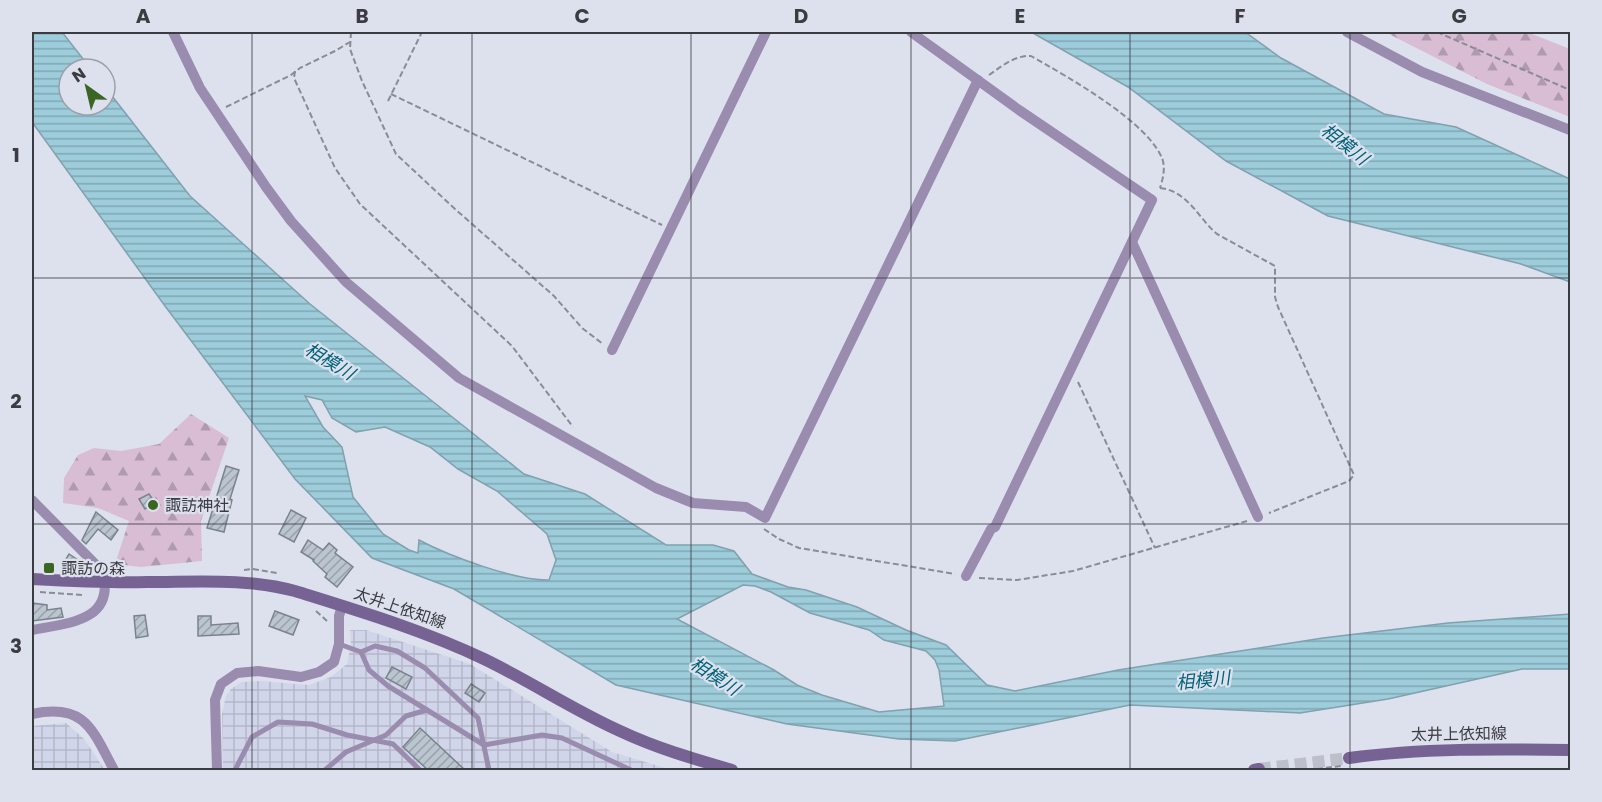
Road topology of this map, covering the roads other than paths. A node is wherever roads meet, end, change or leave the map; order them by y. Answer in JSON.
{"nodes":[{"id":1,"x":173,"y":32,"type":"edge"},
{"id":2,"x":766,"y":32,"type":"edge"},
{"id":3,"x":911,"y":32,"type":"edge"},
{"id":4,"x":1347,"y":32,"type":"edge"},
{"id":5,"x":978,"y":80,"type":"junction"},
{"id":6,"x":1570,"y":130,"type":"edge"},
{"id":7,"x":1132,"y":242,"type":"junction"},
{"id":8,"x":612,"y":350,"type":"road end"},
{"id":9,"x":32,"y":500,"type":"edge"},
{"id":10,"x":1258,"y":518,"type":"road end"},
{"id":11,"x":966,"y":576,"type":"road end"},
{"id":12,"x":32,"y":579,"type":"edge"},
{"id":13,"x":105,"y":583,"type":"junction"},
{"id":14,"x":342,"y":606,"type":"junction"},
{"id":15,"x":32,"y":630,"type":"edge"},
{"id":16,"x":339,"y":644,"type":"junction"},
{"id":17,"x":361,"y":652,"type":"junction"},
{"id":18,"x":427,"y":710,"type":"junction"},
{"id":19,"x":32,"y":714,"type":"edge"},
{"id":20,"x":375,"y":741,"type":"junction"},
{"id":21,"x":484,"y":745,"type":"junction"},
{"id":22,"x":1570,"y":750,"type":"edge"},
{"id":23,"x":1349,"y":758,"type":"tunnel mouth"},
{"id":24,"x":114,"y":771,"type":"edge"},
{"id":25,"x":217,"y":771,"type":"edge"},
{"id":26,"x":236,"y":771,"type":"edge"},
{"id":27,"x":325,"y":771,"type":"edge"},
{"id":28,"x":420,"y":771,"type":"edge"},
{"id":29,"x":489,"y":771,"type":"edge"},
{"id":30,"x":631,"y":771,"type":"edge"},
{"id":31,"x":732,"y":771,"type":"edge"}],
"edges":[{"from":1,"to":5,"type":"street"},
{"from":2,"to":8,"type":"street"},
{"from":3,"to":5,"type":"street"},
{"from":4,"to":6,"type":"street"},
{"from":5,"to":7,"type":"street"},
{"from":7,"to":10,"type":"street"},
{"from":7,"to":11,"type":"street"},
{"from":9,"to":13,"type":"street"},
{"from":12,"to":13,"type":"main road","name":"太井上依知線"},
{"from":13,"to":14,"type":"main road","name":"太井上依知線"},
{"from":13,"to":15,"type":"street"},
{"from":14,"to":16,"type":"street"},
{"from":14,"to":31,"type":"main road","name":"太井上依知線"},
{"from":16,"to":17,"type":"lane"},
{"from":16,"to":25,"type":"street"},
{"from":17,"to":18,"type":"lane"},
{"from":17,"to":21,"type":"lane"},
{"from":18,"to":20,"type":"lane"},
{"from":18,"to":21,"type":"lane"},
{"from":19,"to":24,"type":"street"},
{"from":20,"to":26,"type":"lane"},
{"from":20,"to":27,"type":"lane"},
{"from":20,"to":28,"type":"lane"},
{"from":21,"to":29,"type":"lane"},
{"from":21,"to":30,"type":"lane"},
{"from":22,"to":23,"type":"main road","name":"太井上依知線"}]}
